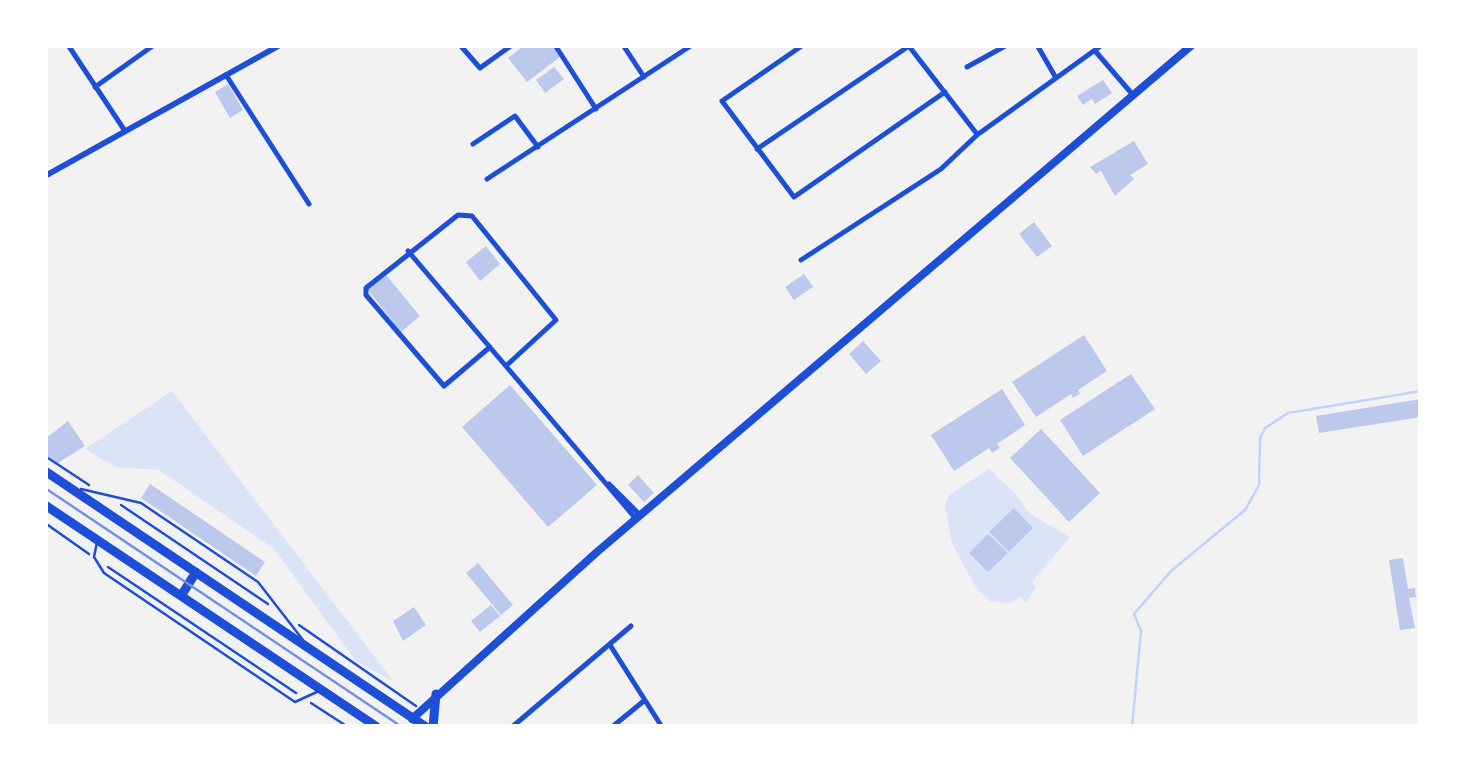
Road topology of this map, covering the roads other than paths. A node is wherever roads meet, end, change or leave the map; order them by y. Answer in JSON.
{"nodes":[{"id":1,"x":68,"y":45,"type":"edge"},
{"id":2,"x":154,"y":45,"type":"edge"},
{"id":3,"x":280,"y":45,"type":"edge"},
{"id":4,"x":460,"y":45,"type":"edge"},
{"id":5,"x":512,"y":45,"type":"edge"},
{"id":6,"x":555,"y":45,"type":"edge"},
{"id":7,"x":623,"y":45,"type":"edge"},
{"id":8,"x":692,"y":45,"type":"edge"},
{"id":9,"x":804,"y":45,"type":"edge"},
{"id":10,"x":908,"y":45,"type":"edge"},
{"id":11,"x":1007,"y":45,"type":"edge"},
{"id":12,"x":1038,"y":45,"type":"edge"},
{"id":13,"x":1102,"y":45,"type":"edge"},
{"id":14,"x":1192,"y":45,"type":"edge"},
{"id":15,"x":1096,"y":52,"type":"junction"},
{"id":16,"x":967,"y":67,"type":"dead end"},
{"id":17,"x":226,"y":75,"type":"junction"},
{"id":18,"x":644,"y":77,"type":"junction"},
{"id":19,"x":1056,"y":78,"type":"junction"},
{"id":20,"x":96,"y":87,"type":"junction"},
{"id":21,"x":945,"y":92,"type":"junction"},
{"id":22,"x":1134,"y":96,"type":"junction"},
{"id":23,"x":596,"y":109,"type":"junction"},
{"id":24,"x":125,"y":131,"type":"junction"},
{"id":25,"x":977,"y":135,"type":"junction"},
{"id":26,"x":473,"y":144,"type":"dead end"},
{"id":27,"x":538,"y":147,"type":"junction"},
{"id":28,"x":756,"y":149,"type":"junction"},
{"id":29,"x":45,"y":176,"type":"edge"},
{"id":30,"x":487,"y":179,"type":"dead end"},
{"id":31,"x":309,"y":204,"type":"dead end"},
{"id":32,"x":408,"y":251,"type":"junction"},
{"id":33,"x":801,"y":260,"type":"dead end"},
{"id":34,"x":490,"y":347,"type":"junction"},
{"id":35,"x":507,"y":366,"type":"junction"},
{"id":36,"x":45,"y":471,"type":"edge"},
{"id":37,"x":73,"y":490,"type":"junction"},
{"id":38,"x":45,"y":505,"type":"edge"},
{"id":39,"x":639,"y":518,"type":"junction"},
{"id":40,"x":98,"y":540,"type":"junction"},
{"id":41,"x":196,"y":572,"type":"junction"},
{"id":42,"x":181,"y":596,"type":"junction"},
{"id":43,"x":631,"y":626,"type":"dead end"},
{"id":44,"x":610,"y":644,"type":"junction"},
{"id":45,"x":306,"y":646,"type":"junction"},
{"id":46,"x":321,"y":690,"type":"junction"},
{"id":47,"x":436,"y":694,"type":"junction"},
{"id":48,"x":645,"y":700,"type":"junction"},
{"id":49,"x":412,"y":718,"type":"junction"},
{"id":50,"x":377,"y":727,"type":"edge"},
{"id":51,"x":429,"y":727,"type":"edge"},
{"id":52,"x":512,"y":727,"type":"edge"},
{"id":53,"x":612,"y":727,"type":"edge"},
{"id":54,"x":662,"y":727,"type":"edge"}],
"edges":[{"from":1,"to":20,"type":"street"},
{"from":2,"to":20,"type":"street"},
{"from":3,"to":17,"type":"street"},
{"from":4,"to":5,"type":"street"},
{"from":6,"to":23,"type":"street"},
{"from":7,"to":18,"type":"street"},
{"from":8,"to":18,"type":"street"},
{"from":9,"to":28,"type":"street"},
{"from":10,"to":21,"type":"street"},
{"from":10,"to":28,"type":"street"},
{"from":11,"to":16,"type":"street"},
{"from":12,"to":19,"type":"street"},
{"from":13,"to":15,"type":"street"},
{"from":14,"to":22,"type":"main road"},
{"from":15,"to":19,"type":"street"},
{"from":15,"to":22,"type":"street"},
{"from":17,"to":24,"type":"street"},
{"from":17,"to":31,"type":"street"},
{"from":18,"to":23,"type":"street"},
{"from":19,"to":25,"type":"street"},
{"from":20,"to":24,"type":"street"},
{"from":21,"to":25,"type":"street"},
{"from":21,"to":28,"type":"street"},
{"from":22,"to":39,"type":"main road"},
{"from":23,"to":27,"type":"street"},
{"from":24,"to":29,"type":"street"},
{"from":25,"to":33,"type":"street"},
{"from":26,"to":27,"type":"street"},
{"from":27,"to":30,"type":"street"},
{"from":32,"to":34,"type":"street"},
{"from":32,"to":34,"type":"street"},
{"from":32,"to":35,"type":"street"},
{"from":34,"to":35,"type":"street"},
{"from":35,"to":39,"type":"street"},
{"from":36,"to":37,"type":"main road"},
{"from":37,"to":41,"type":"main road"},
{"from":37,"to":45,"type":"lane"},
{"from":38,"to":40,"type":"main road"},
{"from":39,"to":47,"type":"main road"},
{"from":40,"to":42,"type":"main road"},
{"from":40,"to":46,"type":"lane"},
{"from":41,"to":42,"type":"main road"},
{"from":41,"to":45,"type":"main road"},
{"from":42,"to":46,"type":"main road"},
{"from":43,"to":44,"type":"street"},
{"from":44,"to":48,"type":"street"},
{"from":44,"to":52,"type":"street"},
{"from":45,"to":49,"type":"main road"},
{"from":46,"to":50,"type":"main road"},
{"from":47,"to":49,"type":"main road"},
{"from":47,"to":51,"type":"main road"},
{"from":48,"to":53,"type":"street"},
{"from":48,"to":54,"type":"street"},
{"from":49,"to":51,"type":"main road"}]}
